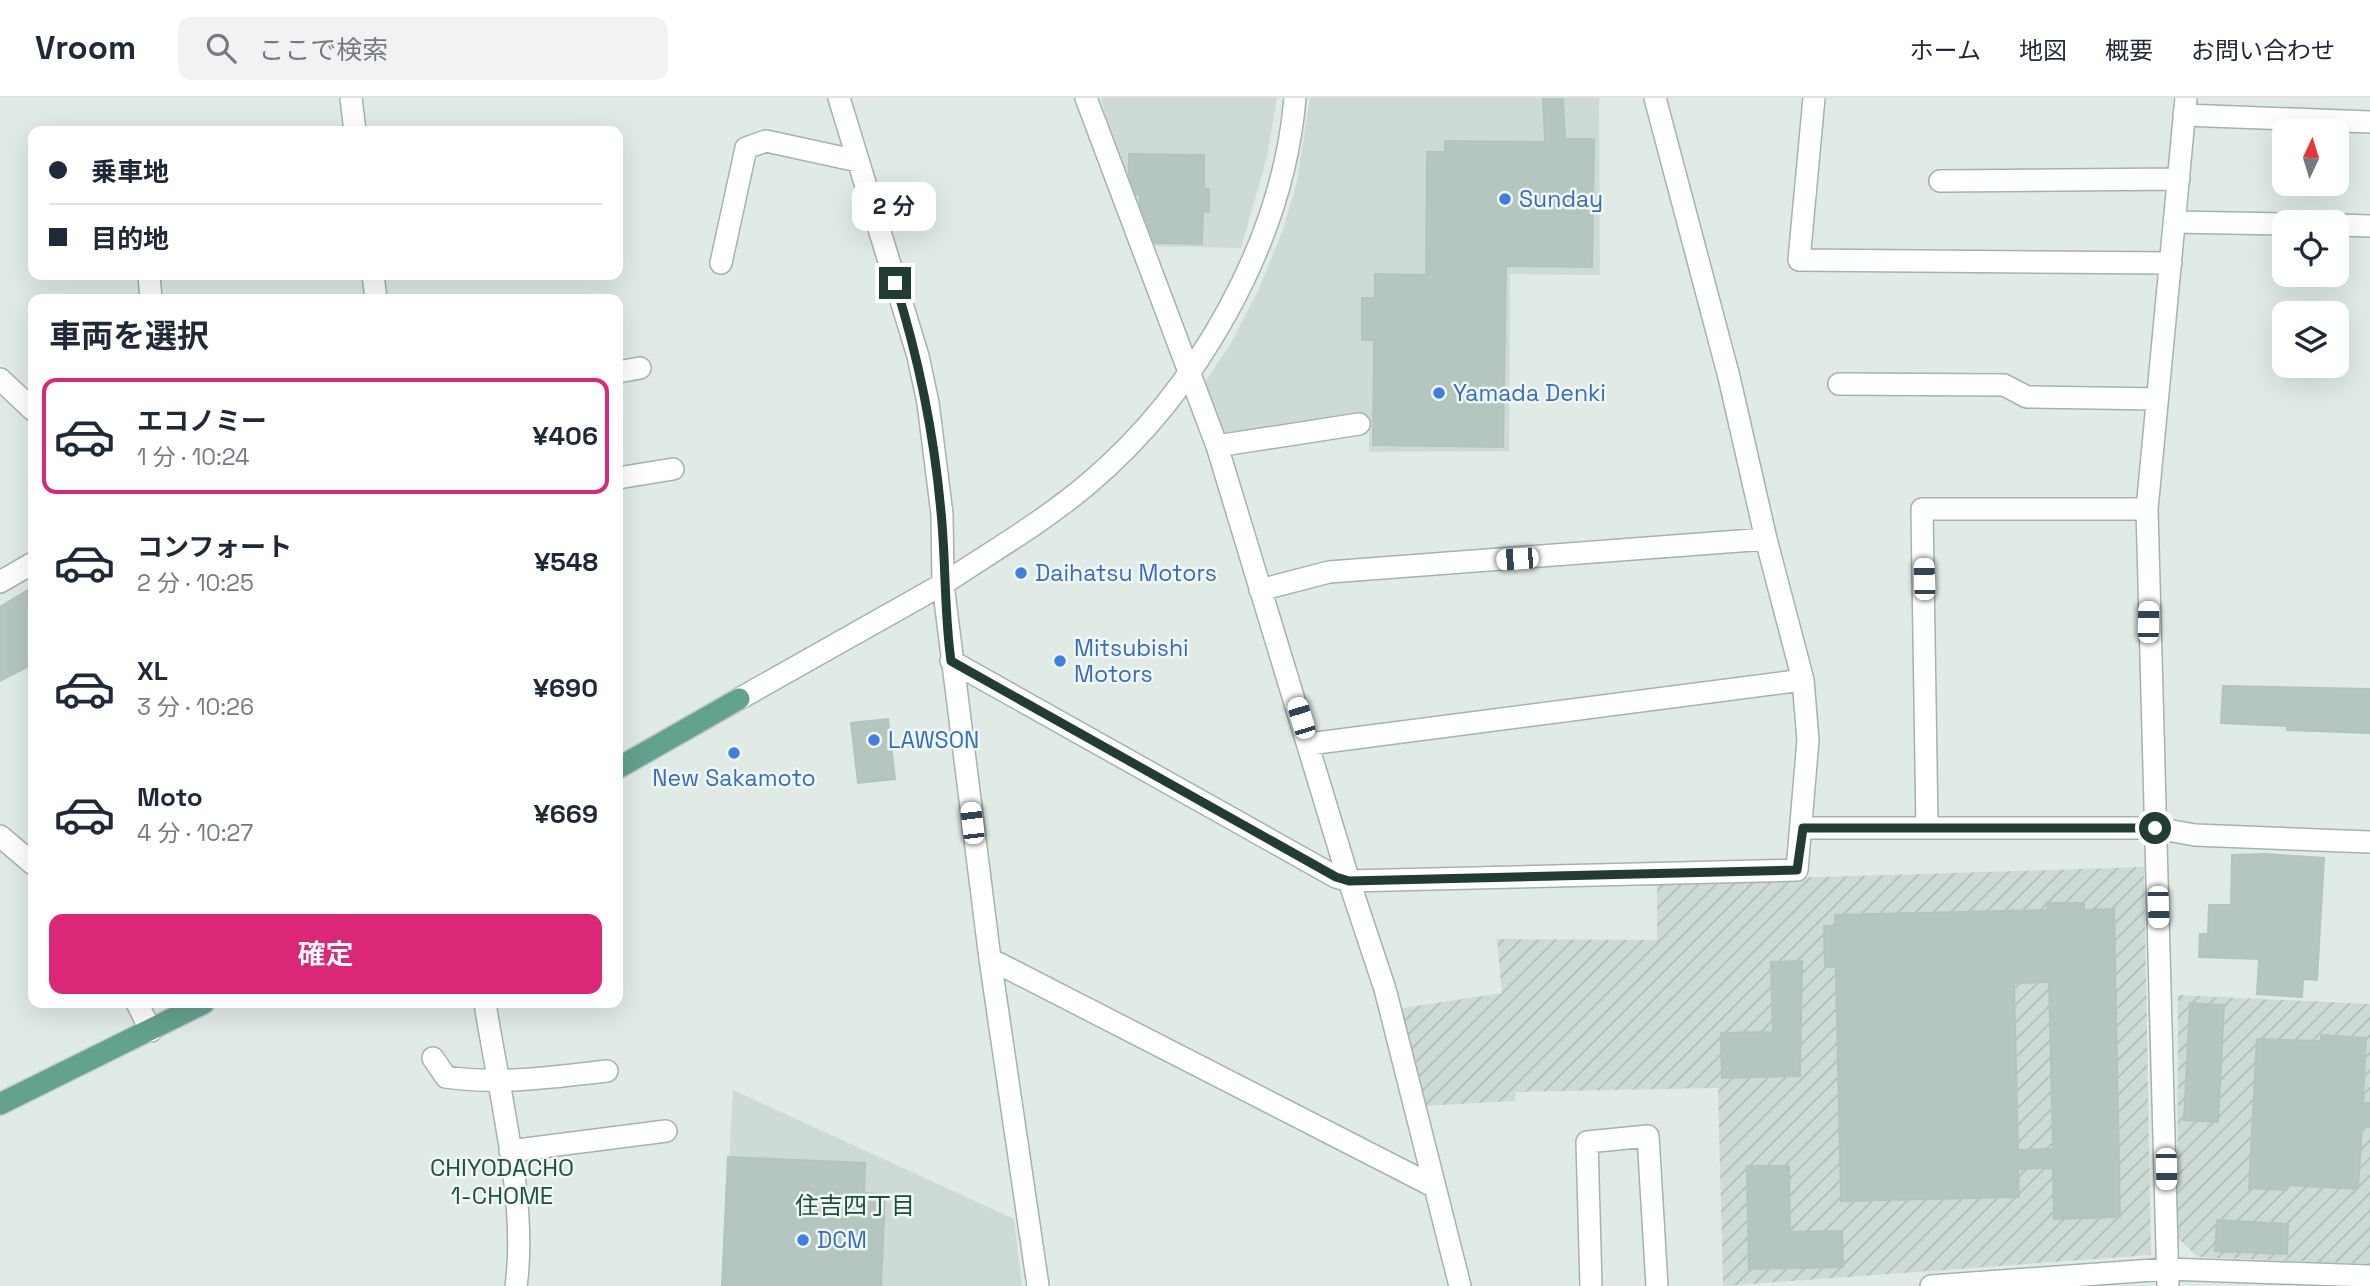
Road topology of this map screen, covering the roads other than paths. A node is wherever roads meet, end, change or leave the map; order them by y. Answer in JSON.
{"nodes":[{"id":1,"x":351,"y":98,"type":"edge"},
{"id":2,"x":839,"y":98,"type":"edge"},
{"id":3,"x":1086,"y":98,"type":"edge"},
{"id":4,"x":1294,"y":98,"type":"edge"},
{"id":5,"x":1655,"y":98,"type":"edge"},
{"id":6,"x":1814,"y":98,"type":"edge"},
{"id":7,"x":2185,"y":107,"type":"edge"},
{"id":8,"x":2370,"y":122,"type":"edge"},
{"id":9,"x":354,"y":126,"type":"edge"},
{"id":10,"x":858,"y":161,"type":"junction"},
{"id":11,"x":2179,"y":179,"type":"junction"},
{"id":12,"x":1940,"y":181,"type":"dead end"},
{"id":13,"x":2175,"y":222,"type":"junction"},
{"id":14,"x":2272,"y":224,"type":"edge"},
{"id":15,"x":2349,"y":225,"type":"edge"},
{"id":16,"x":2370,"y":226,"type":"edge"},
{"id":17,"x":721,"y":263,"type":"dead end"},
{"id":18,"x":2171,"y":264,"type":"junction"},
{"id":19,"x":640,"y":368,"type":"dead end"},
{"id":20,"x":623,"y":371,"type":"edge"},
{"id":21,"x":1189,"y":371,"type":"junction"},
{"id":22,"x":0,"y":379,"type":"edge"},
{"id":23,"x":1839,"y":384,"type":"dead end"},
{"id":24,"x":2157,"y":399,"type":"junction"},
{"id":25,"x":28,"y":405,"type":"edge"},
{"id":26,"x":1359,"y":424,"type":"dead end"},
{"id":27,"x":1217,"y":446,"type":"junction"},
{"id":28,"x":673,"y":469,"type":"dead end"},
{"id":29,"x":623,"y":477,"type":"edge"},
{"id":30,"x":2147,"y":509,"type":"junction"},
{"id":31,"x":1766,"y":539,"type":"junction"},
{"id":32,"x":28,"y":567,"type":"edge"},
{"id":33,"x":0,"y":582,"type":"edge"},
{"id":34,"x":943,"y":584,"type":"junction"},
{"id":35,"x":1260,"y":590,"type":"junction"},
{"id":36,"x":951,"y":661,"type":"junction"},
{"id":37,"x":1803,"y":680,"type":"junction"},
{"id":38,"x":739,"y":699,"type":"joint"},
{"id":39,"x":1309,"y":744,"type":"junction"},
{"id":40,"x":623,"y":765,"type":"edge"},
{"id":41,"x":1803,"y":828,"type":"junction"},
{"id":42,"x":1927,"y":828,"type":"junction"},
{"id":43,"x":2155,"y":828,"type":"junction"},
{"id":44,"x":0,"y":836,"type":"edge"},
{"id":45,"x":2370,"y":842,"type":"edge"},
{"id":46,"x":28,"y":860,"type":"edge"},
{"id":47,"x":1349,"y":881,"type":"junction"},
{"id":48,"x":990,"y":959,"type":"junction"},
{"id":49,"x":140,"y":1008,"type":"edge"},
{"id":50,"x":195,"y":1008,"type":"edge"},
{"id":51,"x":486,"y":1008,"type":"edge"},
{"id":52,"x":151,"y":1031,"type":"junction"},
{"id":53,"x":433,"y":1058,"type":"dead end"},
{"id":54,"x":607,"y":1071,"type":"dead end"},
{"id":55,"x":496,"y":1079,"type":"junction"},
{"id":56,"x":0,"y":1104,"type":"edge"},
{"id":57,"x":666,"y":1131,"type":"dead end"},
{"id":58,"x":510,"y":1151,"type":"junction"},
{"id":59,"x":1433,"y":1186,"type":"junction"},
{"id":60,"x":2370,"y":1276,"type":"edge"},
{"id":61,"x":2168,"y":1278,"type":"edge"},
{"id":62,"x":1042,"y":1284,"type":"edge"},
{"id":63,"x":516,"y":1286,"type":"edge"},
{"id":64,"x":1460,"y":1286,"type":"edge"},
{"id":65,"x":1591,"y":1286,"type":"edge"},
{"id":66,"x":1657,"y":1286,"type":"edge"},
{"id":67,"x":1931,"y":1286,"type":"edge"}],
"edges":[{"from":1,"to":9,"type":"street"},
{"from":2,"to":10,"type":"street"},
{"from":3,"to":21,"type":"street"},
{"from":4,"to":21,"type":"street"},
{"from":5,"to":31,"type":"street"},
{"from":6,"to":18,"type":"street"},
{"from":7,"to":8,"type":"street"},
{"from":7,"to":11,"type":"street"},
{"from":10,"to":17,"type":"street"},
{"from":10,"to":34,"type":"street"},
{"from":11,"to":12,"type":"street"},
{"from":11,"to":13,"type":"street"},
{"from":13,"to":14,"type":"street"},
{"from":13,"to":18,"type":"street"},
{"from":15,"to":16,"type":"street"},
{"from":18,"to":24,"type":"street"},
{"from":19,"to":20,"type":"street"},
{"from":21,"to":27,"type":"street"},
{"from":21,"to":34,"type":"street"},
{"from":22,"to":25,"type":"street"},
{"from":23,"to":24,"type":"street"},
{"from":24,"to":30,"type":"street"},
{"from":26,"to":27,"type":"street"},
{"from":27,"to":35,"type":"street"},
{"from":28,"to":29,"type":"street"},
{"from":30,"to":42,"type":"street"},
{"from":30,"to":43,"type":"street"},
{"from":31,"to":35,"type":"street"},
{"from":31,"to":37,"type":"street"},
{"from":32,"to":33,"type":"street"},
{"from":34,"to":36,"type":"street"},
{"from":34,"to":38,"type":"street"},
{"from":35,"to":39,"type":"street"},
{"from":36,"to":47,"type":"street"},
{"from":36,"to":48,"type":"street"},
{"from":37,"to":39,"type":"street"},
{"from":37,"to":41,"type":"street"},
{"from":38,"to":40,"type":"main road"},
{"from":39,"to":47,"type":"street"},
{"from":41,"to":42,"type":"street"},
{"from":41,"to":47,"type":"street"},
{"from":42,"to":43,"type":"street"},
{"from":43,"to":45,"type":"street"},
{"from":43,"to":61,"type":"street"},
{"from":44,"to":46,"type":"street"},
{"from":47,"to":59,"type":"street"},
{"from":48,"to":59,"type":"street"},
{"from":48,"to":62,"type":"street"},
{"from":49,"to":52,"type":"street"},
{"from":50,"to":52,"type":"main road"},
{"from":51,"to":55,"type":"street"},
{"from":52,"to":56,"type":"main road"},
{"from":53,"to":55,"type":"street"},
{"from":54,"to":55,"type":"street"},
{"from":55,"to":58,"type":"street"},
{"from":57,"to":58,"type":"street"},
{"from":58,"to":63,"type":"street"},
{"from":59,"to":64,"type":"street"},
{"from":60,"to":61,"type":"street"},
{"from":61,"to":67,"type":"street"},
{"from":65,"to":66,"type":"street"}]}
